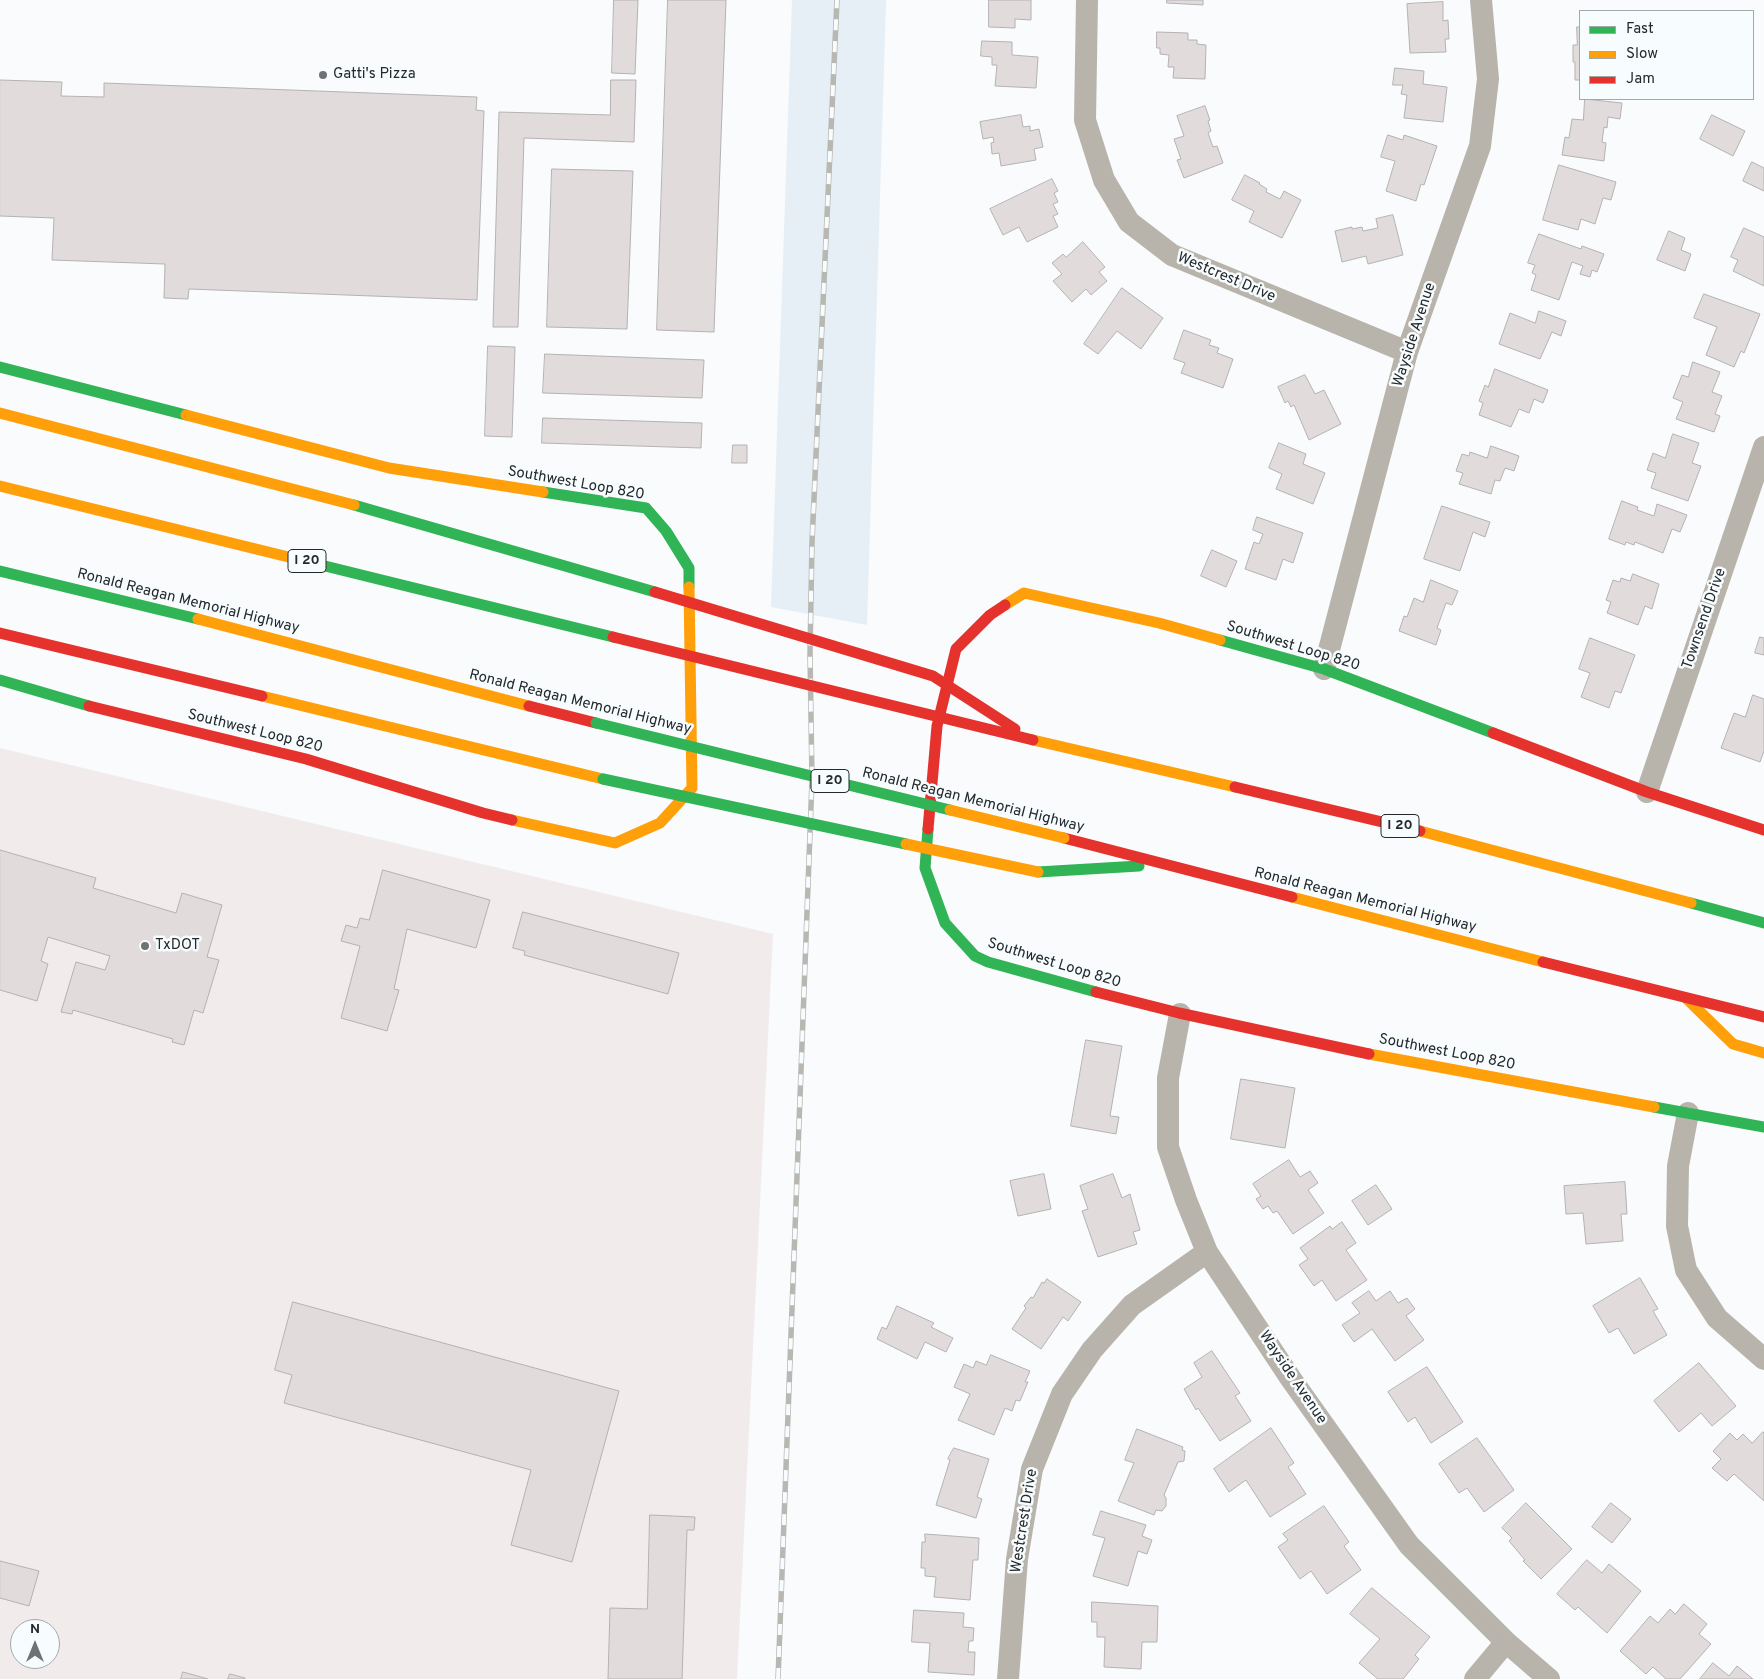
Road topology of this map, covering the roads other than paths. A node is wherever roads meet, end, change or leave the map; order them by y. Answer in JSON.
{"nodes":[{"id":1,"x":1087,"y":0,"type":"edge"},
{"id":2,"x":1481,"y":0,"type":"edge"},
{"id":3,"x":1407,"y":352,"type":"junction"},
{"id":4,"x":0,"y":367,"type":"edge"},
{"id":5,"x":0,"y":412,"type":"edge"},
{"id":6,"x":1764,"y":447,"type":"edge"},
{"id":7,"x":0,"y":486,"type":"edge"},
{"id":8,"x":0,"y":571,"type":"edge"},
{"id":9,"x":0,"y":633,"type":"edge"},
{"id":10,"x":1324,"y":669,"type":"junction"},
{"id":11,"x":0,"y":680,"type":"edge"},
{"id":12,"x":1033,"y":740,"type":"junction"},
{"id":13,"x":1646,"y":792,"type":"junction"},
{"id":14,"x":1764,"y":830,"type":"edge"},
{"id":15,"x":1162,"y":864,"type":"junction"},
{"id":16,"x":1764,"y":923,"type":"edge"},
{"id":17,"x":1687,"y":999,"type":"junction"},
{"id":18,"x":1180,"y":1014,"type":"junction"},
{"id":19,"x":1764,"y":1017,"type":"edge"},
{"id":20,"x":1764,"y":1053,"type":"edge"},
{"id":21,"x":1688,"y":1113,"type":"junction"},
{"id":22,"x":1764,"y":1127,"type":"edge"},
{"id":23,"x":1207,"y":1252,"type":"junction"},
{"id":24,"x":1764,"y":1359,"type":"edge"},
{"id":25,"x":1506,"y":1642,"type":"junction"},
{"id":26,"x":1008,"y":1679,"type":"edge"},
{"id":27,"x":1475,"y":1679,"type":"edge"},
{"id":28,"x":1549,"y":1679,"type":"edge"}],
"edges":[{"from":1,"to":3,"type":"street","name":"Westcrest Drive"},
{"from":2,"to":3,"type":"street","name":"Wayside Avenue"},
{"from":3,"to":10,"type":"street","name":"Wayside Avenue"},
{"from":4,"to":11,"type":"main road","name":"Southwest Loop 820"},
{"from":5,"to":12,"type":"main road","bridge":true},
{"from":6,"to":13,"type":"street","name":"Townsend Drive"},
{"from":7,"to":12,"type":"main road","number":"I 20","bridge":true},
{"from":8,"to":15,"type":"main road","name":"Ronald Reagan Memorial Highway","number":"I 20","bridge":true},
{"from":9,"to":15,"type":"main road","bridge":true},
{"from":10,"to":13,"type":"main road","name":"Southwest Loop 820"},
{"from":10,"to":18,"type":"main road","name":"Southwest Loop 820"},
{"from":12,"to":16,"type":"main road","number":"I 20"},
{"from":13,"to":14,"type":"main road","name":"Southwest Loop 820"},
{"from":15,"to":17,"type":"main road","name":"Ronald Reagan Memorial Highway","number":"I 20"},
{"from":17,"to":19,"type":"main road","name":"Ronald Reagan Memorial Highway","number":"I 20"},
{"from":17,"to":20,"type":"main road"},
{"from":18,"to":21,"type":"main road","name":"Southwest Loop 820"},
{"from":18,"to":23,"type":"street","name":"Wayside Avenue"},
{"from":21,"to":22,"type":"main road","name":"Southwest Loop 820"},
{"from":21,"to":24,"type":"street"},
{"from":23,"to":25,"type":"street","name":"Wayside Avenue"},
{"from":23,"to":26,"type":"street","name":"Westcrest Drive"},
{"from":25,"to":27,"type":"street"},
{"from":25,"to":28,"type":"street","name":"Wayside Avenue"}]}
